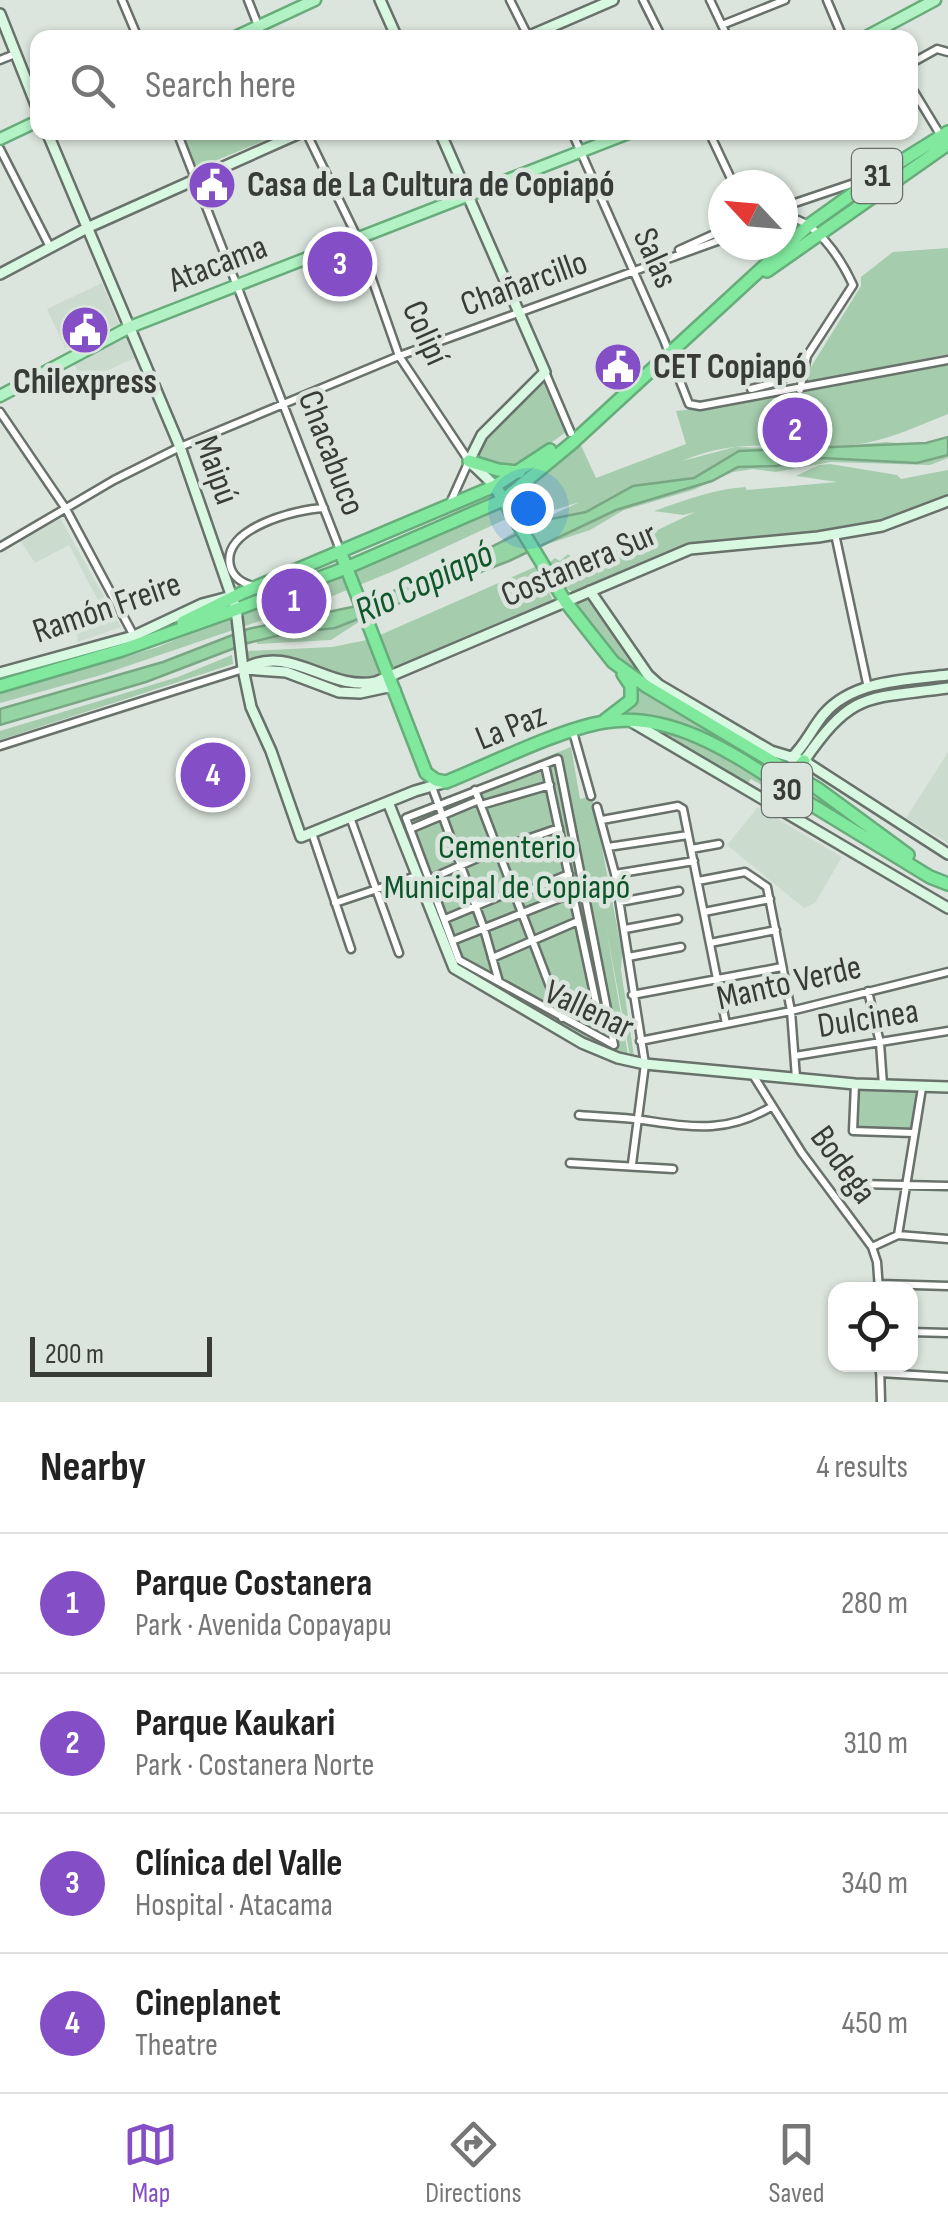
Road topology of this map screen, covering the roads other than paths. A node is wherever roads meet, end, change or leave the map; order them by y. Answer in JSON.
{"nodes":[{"id":1,"x":122,"y":0,"type":"edge"},
{"id":2,"x":248,"y":0,"type":"edge"},
{"id":3,"x":315,"y":0,"type":"edge"},
{"id":4,"x":380,"y":0,"type":"edge"},
{"id":5,"x":510,"y":0,"type":"edge"},
{"id":6,"x":613,"y":0,"type":"edge"},
{"id":7,"x":644,"y":0,"type":"edge"},
{"id":8,"x":710,"y":0,"type":"edge"},
{"id":9,"x":785,"y":0,"type":"edge"},
{"id":10,"x":828,"y":0,"type":"edge"},
{"id":11,"x":935,"y":0,"type":"edge"},
{"id":12,"x":0,"y":14,"type":"edge"},
{"id":13,"x":722,"y":25,"type":"junction"},
{"id":14,"x":135,"y":30,"type":"edge"},
{"id":15,"x":260,"y":30,"type":"edge"},
{"id":16,"x":264,"y":30,"type":"edge"},
{"id":17,"x":393,"y":30,"type":"edge"},
{"id":18,"x":524,"y":30,"type":"edge"},
{"id":19,"x":543,"y":30,"type":"edge"},
{"id":20,"x":658,"y":30,"type":"edge"},
{"id":21,"x":724,"y":30,"type":"edge"},
{"id":22,"x":840,"y":30,"type":"edge"},
{"id":23,"x":879,"y":30,"type":"edge"},
{"id":24,"x":948,"y":52,"type":"edge"},
{"id":25,"x":16,"y":54,"type":"junction"},
{"id":26,"x":0,"y":60,"type":"edge"},
{"id":27,"x":918,"y":60,"type":"edge"},
{"id":28,"x":30,"y":90,"type":"edge"},
{"id":29,"x":918,"y":98,"type":"edge"},
{"id":30,"x":30,"y":125,"type":"edge"},
{"id":31,"x":0,"y":140,"type":"edge"},
{"id":32,"x":51,"y":140,"type":"edge"},
{"id":33,"x":179,"y":140,"type":"edge"},
{"id":34,"x":286,"y":140,"type":"edge"},
{"id":35,"x":308,"y":140,"type":"edge"},
{"id":36,"x":444,"y":140,"type":"edge"},
{"id":37,"x":575,"y":140,"type":"edge"},
{"id":38,"x":609,"y":140,"type":"edge"},
{"id":39,"x":713,"y":140,"type":"edge"},
{"id":40,"x":946,"y":141,"type":"edge"},
{"id":41,"x":0,"y":148,"type":"edge"},
{"id":42,"x":580,"y":151,"type":"junction"},
{"id":43,"x":727,"y":170,"type":"edge"},
{"id":44,"x":879,"y":175,"type":"junction"},
{"id":45,"x":195,"y":180,"type":"junction"},
{"id":46,"x":468,"y":195,"type":"junction"},
{"id":47,"x":798,"y":201,"type":"edge"},
{"id":48,"x":798,"y":220,"type":"edge"},
{"id":49,"x":89,"y":227,"type":"junction"},
{"id":50,"x":814,"y":229,"type":"junction"},
{"id":51,"x":708,"y":237,"type":"edge"},
{"id":52,"x":358,"y":238,"type":"junction"},
{"id":53,"x":708,"y":244,"type":"edge"},
{"id":54,"x":50,"y":247,"type":"junction"},
{"id":55,"x":632,"y":271,"type":"junction"},
{"id":56,"x":0,"y":274,"type":"edge"},
{"id":57,"x":238,"y":286,"type":"junction"},
{"id":58,"x":519,"y":312,"type":"junction"},
{"id":59,"x":130,"y":327,"type":"junction"},
{"id":60,"x":669,"y":352,"type":"junction"},
{"id":61,"x":399,"y":356,"type":"junction"},
{"id":62,"x":806,"y":356,"type":"junction"},
{"id":63,"x":948,"y":360,"type":"edge"},
{"id":64,"x":546,"y":372,"type":"junction"},
{"id":65,"x":790,"y":374,"type":"junction"},
{"id":66,"x":802,"y":374,"type":"junction"},
{"id":67,"x":750,"y":388,"type":"dead end"},
{"id":68,"x":800,"y":390,"type":"junction"},
{"id":69,"x":0,"y":396,"type":"edge"},
{"id":70,"x":613,"y":402,"type":"junction"},
{"id":71,"x":283,"y":406,"type":"junction"},
{"id":72,"x":0,"y":412,"type":"edge"},
{"id":73,"x":570,"y":433,"type":"junction"},
{"id":74,"x":180,"y":447,"type":"junction"},
{"id":75,"x":469,"y":461,"type":"junction"},
{"id":76,"x":521,"y":472,"type":"junction"},
{"id":77,"x":495,"y":486,"type":"junction"},
{"id":78,"x":503,"y":500,"type":"junction"},
{"id":79,"x":948,"y":500,"type":"edge"},
{"id":80,"x":324,"y":508,"type":"junction"},
{"id":81,"x":446,"y":508,"type":"junction"},
{"id":82,"x":66,"y":509,"type":"junction"},
{"id":83,"x":835,"y":534,"type":"junction"},
{"id":84,"x":0,"y":547,"type":"edge"},
{"id":85,"x":340,"y":551,"type":"junction"},
{"id":86,"x":346,"y":568,"type":"junction"},
{"id":87,"x":256,"y":587,"type":"junction"},
{"id":88,"x":590,"y":591,"type":"junction"},
{"id":89,"x":566,"y":600,"type":"junction"},
{"id":90,"x":234,"y":603,"type":"junction"},
{"id":91,"x":134,"y":636,"type":"junction"},
{"id":92,"x":613,"y":662,"type":"junction"},
{"id":93,"x":243,"y":668,"type":"junction"},
{"id":94,"x":2,"y":669,"type":"edge"},
{"id":95,"x":948,"y":674,"type":"edge"},
{"id":96,"x":393,"y":684,"type":"junction"},
{"id":97,"x":0,"y":686,"type":"edge"},
{"id":98,"x":868,"y":688,"type":"junction"},
{"id":99,"x":948,"y":688,"type":"edge"},
{"id":100,"x":691,"y":714,"type":"junction"},
{"id":101,"x":629,"y":720,"type":"junction"},
{"id":102,"x":601,"y":723,"type":"junction"},
{"id":103,"x":730,"y":728,"type":"junction"},
{"id":104,"x":574,"y":732,"type":"junction"},
{"id":105,"x":815,"y":736,"type":"junction"},
{"id":106,"x":0,"y":746,"type":"edge"},
{"id":107,"x":797,"y":760,"type":"junction"},
{"id":108,"x":545,"y":765,"type":"junction"},
{"id":109,"x":748,"y":765,"type":"junction"},
{"id":110,"x":426,"y":772,"type":"junction"},
{"id":111,"x":794,"y":774,"type":"junction"},
{"id":112,"x":513,"y":776,"type":"junction"},
{"id":113,"x":446,"y":782,"type":"junction"},
{"id":114,"x":550,"y":786,"type":"junction"},
{"id":115,"x":432,"y":787,"type":"junction"},
{"id":116,"x":475,"y":790,"type":"junction"},
{"id":117,"x":414,"y":791,"type":"junction"},
{"id":118,"x":516,"y":794,"type":"junction"},
{"id":119,"x":591,"y":796,"type":"dead end"},
{"id":120,"x":388,"y":802,"type":"junction"},
{"id":121,"x":480,"y":803,"type":"junction"},
{"id":122,"x":439,"y":805,"type":"junction"},
{"id":123,"x":597,"y":807,"type":"dead end"},
{"id":124,"x":443,"y":816,"type":"junction"},
{"id":125,"x":350,"y":818,"type":"junction"},
{"id":126,"x":602,"y":820,"type":"junction"},
{"id":127,"x":559,"y":828,"type":"junction"},
{"id":128,"x":410,"y":830,"type":"junction"},
{"id":129,"x":688,"y":834,"type":"junction"},
{"id":130,"x":306,"y":835,"type":"junction"},
{"id":131,"x":720,"y":844,"type":"dead end"},
{"id":132,"x":608,"y":848,"type":"junction"},
{"id":133,"x":498,"y":849,"type":"junction"},
{"id":134,"x":691,"y":849,"type":"junction"},
{"id":135,"x":948,"y":854,"type":"edge"},
{"id":136,"x":694,"y":861,"type":"junction"},
{"id":137,"x":462,"y":865,"type":"junction"},
{"id":138,"x":569,"y":874,"type":"junction"},
{"id":139,"x":616,"y":874,"type":"junction"},
{"id":140,"x":416,"y":876,"type":"junction"},
{"id":141,"x":430,"y":880,"type":"junction"},
{"id":142,"x":698,"y":881,"type":"junction"},
{"id":143,"x":943,"y":881,"type":"edge"},
{"id":144,"x":376,"y":890,"type":"junction"},
{"id":145,"x":679,"y":891,"type":"dead end"},
{"id":146,"x":515,"y":893,"type":"junction"},
{"id":147,"x":573,"y":893,"type":"junction"},
{"id":148,"x":770,"y":899,"type":"junction"},
{"id":149,"x":620,"y":902,"type":"junction"},
{"id":150,"x":335,"y":903,"type":"junction"},
{"id":151,"x":476,"y":906,"type":"junction"},
{"id":152,"x":948,"y":908,"type":"edge"},
{"id":153,"x":704,"y":912,"type":"junction"},
{"id":154,"x":522,"y":913,"type":"junction"},
{"id":155,"x":445,"y":919,"type":"junction"},
{"id":156,"x":678,"y":919,"type":"dead end"},
{"id":157,"x":578,"y":921,"type":"junction"},
{"id":158,"x":484,"y":928,"type":"junction"},
{"id":159,"x":625,"y":929,"type":"junction"},
{"id":160,"x":776,"y":930,"type":"junction"},
{"id":161,"x":533,"y":941,"type":"junction"},
{"id":162,"x":452,"y":942,"type":"junction"},
{"id":163,"x":710,"y":942,"type":"junction"},
{"id":164,"x":681,"y":948,"type":"dead end"},
{"id":165,"x":351,"y":949,"type":"dead end"},
{"id":166,"x":400,"y":953,"type":"dead end"},
{"id":167,"x":492,"y":958,"type":"junction"},
{"id":168,"x":628,"y":958,"type":"junction"},
{"id":169,"x":782,"y":967,"type":"junction"},
{"id":170,"x":948,"y":972,"type":"edge"},
{"id":171,"x":717,"y":979,"type":"junction"},
{"id":172,"x":500,"y":984,"type":"junction"},
{"id":173,"x":868,"y":991,"type":"junction"},
{"id":174,"x":632,"y":996,"type":"junction"},
{"id":175,"x":598,"y":1007,"type":"dead end"},
{"id":176,"x":791,"y":1012,"type":"junction"},
{"id":177,"x":562,"y":1018,"type":"junction"},
{"id":178,"x":726,"y":1024,"type":"junction"},
{"id":179,"x":948,"y":1031,"type":"edge"},
{"id":180,"x":640,"y":1041,"type":"junction"},
{"id":181,"x":880,"y":1043,"type":"junction"},
{"id":182,"x":796,"y":1056,"type":"junction"},
{"id":183,"x":645,"y":1064,"type":"junction"},
{"id":184,"x":753,"y":1074,"type":"junction"},
{"id":185,"x":796,"y":1079,"type":"junction"},
{"id":186,"x":855,"y":1084,"type":"junction"},
{"id":187,"x":884,"y":1086,"type":"junction"},
{"id":188,"x":948,"y":1087,"type":"edge"},
{"id":189,"x":922,"y":1088,"type":"junction"},
{"id":190,"x":771,"y":1107,"type":"junction"},
{"id":191,"x":579,"y":1115,"type":"dead end"},
{"id":192,"x":637,"y":1119,"type":"junction"},
{"id":193,"x":913,"y":1133,"type":"junction"},
{"id":194,"x":570,"y":1163,"type":"dead end"},
{"id":195,"x":632,"y":1164,"type":"junction"},
{"id":196,"x":673,"y":1168,"type":"dead end"},
{"id":197,"x":860,"y":1184,"type":"dead end"},
{"id":198,"x":904,"y":1185,"type":"junction"},
{"id":199,"x":948,"y":1186,"type":"edge"},
{"id":200,"x":898,"y":1235,"type":"junction"},
{"id":201,"x":948,"y":1240,"type":"edge"},
{"id":202,"x":872,"y":1247,"type":"junction"},
{"id":203,"x":878,"y":1282,"type":"edge"},
{"id":204,"x":918,"y":1286,"type":"edge"},
{"id":205,"x":948,"y":1286,"type":"edge"},
{"id":206,"x":918,"y":1332,"type":"edge"},
{"id":207,"x":948,"y":1333,"type":"edge"},
{"id":208,"x":880,"y":1372,"type":"edge"},
{"id":209,"x":906,"y":1372,"type":"edge"},
{"id":210,"x":948,"y":1377,"type":"edge"},
{"id":211,"x":881,"y":1402,"type":"edge"}],
"edges":[{"from":1,"to":14,"type":"street"},
{"from":2,"to":15,"type":"street"},
{"from":3,"to":16,"type":"main road"},
{"from":4,"to":17,"type":"street"},
{"from":5,"to":18,"type":"street"},
{"from":6,"to":19,"type":"street"},
{"from":7,"to":20,"type":"street"},
{"from":8,"to":13,"type":"street"},
{"from":9,"to":13,"type":"street"},
{"from":10,"to":22,"type":"street"},
{"from":11,"to":23,"type":"main road"},
{"from":12,"to":25,"type":"street"},
{"from":13,"to":21,"type":"street"},
{"from":24,"to":27,"type":"street"},
{"from":25,"to":26,"type":"street"},
{"from":25,"to":28,"type":"street"},
{"from":29,"to":40,"type":"street"},
{"from":30,"to":31,"type":"main road"},
{"from":32,"to":49,"type":"street","name":"Maipú"},
{"from":33,"to":45,"type":"street","name":"Chacabuco"},
{"from":34,"to":45,"type":"street"},
{"from":35,"to":52,"type":"street","name":"Colipí"},
{"from":36,"to":46,"type":"street"},
{"from":37,"to":42,"type":"street","name":"Salas"},
{"from":38,"to":42,"type":"main road","name":"Atacama"},
{"from":39,"to":43,"type":"street"},
{"from":40,"to":44,"type":"highway","number":"31"},
{"from":40,"to":50,"type":"highway","number":"31"},
{"from":41,"to":54,"type":"street"},
{"from":42,"to":46,"type":"main road","name":"Atacama"},
{"from":42,"to":55,"type":"street","name":"Salas"},
{"from":44,"to":47,"type":"street"},
{"from":44,"to":50,"type":"highway","number":"31"},
{"from":45,"to":49,"type":"street"},
{"from":45,"to":57,"type":"street","name":"Chacabuco"},
{"from":46,"to":52,"type":"main road","name":"Atacama"},
{"from":46,"to":58,"type":"street"},
{"from":48,"to":50,"type":"street"},
{"from":49,"to":54,"type":"street"},
{"from":49,"to":59,"type":"street","name":"Maipú"},
{"from":50,"to":60,"type":"highway","number":"31"},
{"from":50,"to":62,"type":"street"},
{"from":51,"to":55,"type":"street","name":"Chañarcillo"},
{"from":52,"to":57,"type":"main road","name":"Atacama"},
{"from":52,"to":61,"type":"street","name":"Colipí"},
{"from":53,"to":55,"type":"street","name":"Chañarcillo"},
{"from":54,"to":56,"type":"street"},
{"from":55,"to":58,"type":"street","name":"Chañarcillo"},
{"from":55,"to":60,"type":"street","name":"Salas"},
{"from":57,"to":59,"type":"main road","name":"Atacama"},
{"from":57,"to":71,"type":"street","name":"Chacabuco"},
{"from":58,"to":61,"type":"street","name":"Chañarcillo"},
{"from":58,"to":64,"type":"street"},
{"from":59,"to":69,"type":"main road","name":"Atacama"},
{"from":59,"to":74,"type":"street","name":"Maipú"},
{"from":60,"to":68,"type":"street","name":"Salas"},
{"from":60,"to":70,"type":"highway","number":"31"},
{"from":61,"to":71,"type":"street","name":"Chañarcillo"},
{"from":61,"to":75,"type":"street","name":"Colipí"},
{"from":62,"to":65,"type":"street"},
{"from":62,"to":66,"type":"street"},
{"from":63,"to":68,"type":"street"},
{"from":64,"to":73,"type":"street"},
{"from":64,"to":75,"type":"street"},
{"from":65,"to":66,"type":"street"},
{"from":65,"to":67,"type":"street"},
{"from":66,"to":68,"type":"street"},
{"from":70,"to":73,"type":"highway","number":"31"},
{"from":70,"to":78,"type":"highway","number":"31"},
{"from":71,"to":74,"type":"street","name":"Chañarcillo"},
{"from":71,"to":80,"type":"street","name":"Chacabuco"},
{"from":72,"to":82,"type":"street"},
{"from":73,"to":76,"type":"highway","number":"31"},
{"from":74,"to":82,"type":"street","name":"Chañarcillo"},
{"from":74,"to":90,"type":"street","name":"Maipú"},
{"from":75,"to":76,"type":"highway"},
{"from":75,"to":77,"type":"street","name":"Colipí"},
{"from":75,"to":81,"type":"street"},
{"from":76,"to":77,"type":"highway","number":"31"},
{"from":77,"to":78,"type":"highway","number":"30"},
{"from":77,"to":81,"type":"highway"},
{"from":78,"to":86,"type":"highway"},
{"from":78,"to":89,"type":"highway","number":"30"},
{"from":79,"to":83,"type":"street","name":"Costanera Sur"},
{"from":80,"to":85,"type":"street","name":"Chacabuco"},
{"from":80,"to":87,"type":"street"},
{"from":81,"to":85,"type":"highway"},
{"from":82,"to":84,"type":"street","name":"Chañarcillo"},
{"from":82,"to":91,"type":"street"},
{"from":83,"to":88,"type":"street","name":"Costanera Sur"},
{"from":83,"to":98,"type":"street"},
{"from":85,"to":86,"type":"highway","name":"Chacabuco"},
{"from":85,"to":87,"type":"highway"},
{"from":86,"to":90,"type":"highway"},
{"from":86,"to":96,"type":"highway","name":"Chacabuco"},
{"from":87,"to":90,"type":"highway"},
{"from":88,"to":89,"type":"street","name":"Costanera Sur"},
{"from":88,"to":103,"type":"street"},
{"from":89,"to":92,"type":"highway","number":"30"},
{"from":89,"to":96,"type":"street","name":"Costanera Sur"},
{"from":90,"to":91,"type":"street","name":"Ramón Freire"},
{"from":90,"to":93,"type":"street","name":"Maipú"},
{"from":90,"to":97,"type":"highway"},
{"from":91,"to":94,"type":"street","name":"Ramón Freire"},
{"from":92,"to":100,"type":"highway","number":"30"},
{"from":92,"to":102,"type":"highway"},
{"from":93,"to":96,"type":"street","name":"Costanera Sur"},
{"from":93,"to":106,"type":"street","name":"Costanera Sur"},
{"from":93,"to":130,"type":"street","name":"Maipú"},
{"from":95,"to":98,"type":"street"},
{"from":96,"to":110,"type":"highway","name":"Chacabuco"},
{"from":98,"to":105,"type":"street"},
{"from":99,"to":105,"type":"street"},
{"from":100,"to":103,"type":"highway"},
{"from":100,"to":111,"type":"highway","number":"30"},
{"from":101,"to":102,"type":"highway","name":"La Paz","number":"30"},
{"from":101,"to":109,"type":"highway","number":"30"},
{"from":101,"to":152,"type":"street"},
{"from":102,"to":104,"type":"highway","name":"La Paz","number":"30"},
{"from":103,"to":107,"type":"street"},
{"from":104,"to":113,"type":"highway","name":"La Paz","number":"30"},
{"from":104,"to":119,"type":"street"},
{"from":105,"to":107,"type":"street"},
{"from":107,"to":111,"type":"highway"},
{"from":107,"to":135,"type":"street"},
{"from":108,"to":112,"type":"street"},
{"from":108,"to":114,"type":"street"},
{"from":108,"to":177,"type":"street"},
{"from":109,"to":111,"type":"highway"},
{"from":109,"to":143,"type":"highway","number":"30"},
{"from":110,"to":113,"type":"highway"},
{"from":110,"to":117,"type":"street"},
{"from":111,"to":143,"type":"highway","number":"30"},
{"from":112,"to":116,"type":"street"},
{"from":112,"to":118,"type":"street"},
{"from":113,"to":115,"type":"street","name":"La Paz"},
{"from":114,"to":118,"type":"street"},
{"from":114,"to":127,"type":"street"},
{"from":115,"to":117,"type":"street","name":"La Paz"},
{"from":115,"to":122,"type":"street"},
{"from":116,"to":121,"type":"street"},
{"from":116,"to":122,"type":"street"},
{"from":117,"to":120,"type":"street","name":"La Paz"},
{"from":118,"to":121,"type":"street"},
{"from":120,"to":125,"type":"street","name":"La Paz"},
{"from":120,"to":140,"type":"street","name":"Vallenar"},
{"from":121,"to":124,"type":"street"},
{"from":121,"to":133,"type":"street"},
{"from":122,"to":124,"type":"street"},
{"from":122,"to":128,"type":"street"},
{"from":123,"to":126,"type":"street"},
{"from":124,"to":128,"type":"street"},
{"from":124,"to":137,"type":"street"},
{"from":125,"to":130,"type":"street","name":"La Paz"},
{"from":125,"to":144,"type":"street"},
{"from":126,"to":129,"type":"street"},
{"from":126,"to":132,"type":"street"},
{"from":127,"to":133,"type":"street"},
{"from":127,"to":138,"type":"street"},
{"from":128,"to":141,"type":"street"},
{"from":129,"to":132,"type":"street"},
{"from":129,"to":134,"type":"street"},
{"from":130,"to":150,"type":"street","name":"Maipú"},
{"from":131,"to":134,"type":"street"},
{"from":132,"to":139,"type":"street"},
{"from":133,"to":137,"type":"street"},
{"from":133,"to":146,"type":"street"},
{"from":134,"to":136,"type":"street"},
{"from":136,"to":139,"type":"street"},
{"from":136,"to":142,"type":"street"},
{"from":137,"to":141,"type":"street"},
{"from":137,"to":151,"type":"street"},
{"from":138,"to":146,"type":"street"},
{"from":138,"to":147,"type":"street"},
{"from":139,"to":149,"type":"street"},
{"from":140,"to":144,"type":"street"},
{"from":140,"to":183,"type":"street","name":"Vallenar"},
{"from":141,"to":155,"type":"street"},
{"from":142,"to":148,"type":"street"},
{"from":142,"to":153,"type":"street"},
{"from":144,"to":150,"type":"street"},
{"from":144,"to":166,"type":"street"},
{"from":145,"to":149,"type":"street"},
{"from":146,"to":151,"type":"street"},
{"from":146,"to":154,"type":"street"},
{"from":147,"to":154,"type":"street"},
{"from":147,"to":157,"type":"street"},
{"from":148,"to":153,"type":"street"},
{"from":148,"to":160,"type":"street"},
{"from":149,"to":159,"type":"street"},
{"from":150,"to":165,"type":"street","name":"Maipú"},
{"from":151,"to":155,"type":"street"},
{"from":151,"to":158,"type":"street"},
{"from":153,"to":163,"type":"street"},
{"from":154,"to":158,"type":"street"},
{"from":154,"to":161,"type":"street"},
{"from":155,"to":162,"type":"street"},
{"from":156,"to":159,"type":"street"},
{"from":157,"to":161,"type":"street"},
{"from":157,"to":175,"type":"street"},
{"from":158,"to":162,"type":"street"},
{"from":158,"to":167,"type":"street"},
{"from":159,"to":168,"type":"street"},
{"from":160,"to":163,"type":"street"},
{"from":160,"to":169,"type":"street"},
{"from":161,"to":167,"type":"street"},
{"from":161,"to":177,"type":"street"},
{"from":162,"to":172,"type":"street"},
{"from":163,"to":171,"type":"street"},
{"from":164,"to":168,"type":"street"},
{"from":167,"to":172,"type":"street"},
{"from":168,"to":174,"type":"street"},
{"from":169,"to":171,"type":"street"},
{"from":169,"to":176,"type":"street"},
{"from":170,"to":173,"type":"street","name":"Manto Verde"},
{"from":171,"to":174,"type":"street"},
{"from":171,"to":178,"type":"street"},
{"from":172,"to":177,"type":"street"},
{"from":173,"to":176,"type":"street","name":"Manto Verde"},
{"from":173,"to":181,"type":"street"},
{"from":174,"to":180,"type":"street"},
{"from":176,"to":178,"type":"street","name":"Manto Verde"},
{"from":176,"to":182,"type":"street"},
{"from":178,"to":180,"type":"street","name":"Manto Verde"},
{"from":179,"to":181,"type":"street","name":"Dulcinea"},
{"from":180,"to":183,"type":"street"},
{"from":181,"to":182,"type":"street","name":"Dulcinea"},
{"from":181,"to":187,"type":"street"},
{"from":182,"to":185,"type":"street"},
{"from":183,"to":184,"type":"street","name":"Vallenar"},
{"from":183,"to":192,"type":"street"},
{"from":184,"to":185,"type":"street","name":"Vallenar"},
{"from":184,"to":190,"type":"street","name":"Bodega"},
{"from":185,"to":186,"type":"street","name":"Vallenar"},
{"from":186,"to":187,"type":"street","name":"Vallenar"},
{"from":186,"to":193,"type":"street"},
{"from":187,"to":189,"type":"street","name":"Vallenar"},
{"from":188,"to":189,"type":"street","name":"Vallenar"},
{"from":189,"to":193,"type":"street"},
{"from":190,"to":192,"type":"street"},
{"from":190,"to":202,"type":"street","name":"Bodega"},
{"from":191,"to":192,"type":"street"},
{"from":192,"to":195,"type":"street"},
{"from":193,"to":198,"type":"street"},
{"from":194,"to":195,"type":"street"},
{"from":195,"to":196,"type":"street"},
{"from":197,"to":198,"type":"street"},
{"from":198,"to":199,"type":"street"},
{"from":198,"to":200,"type":"street"},
{"from":200,"to":201,"type":"street"},
{"from":200,"to":202,"type":"street"},
{"from":202,"to":203,"type":"street","name":"Bodega"},
{"from":204,"to":205,"type":"street"},
{"from":206,"to":207,"type":"street"},
{"from":208,"to":211,"type":"street"},
{"from":209,"to":210,"type":"street"}]}
